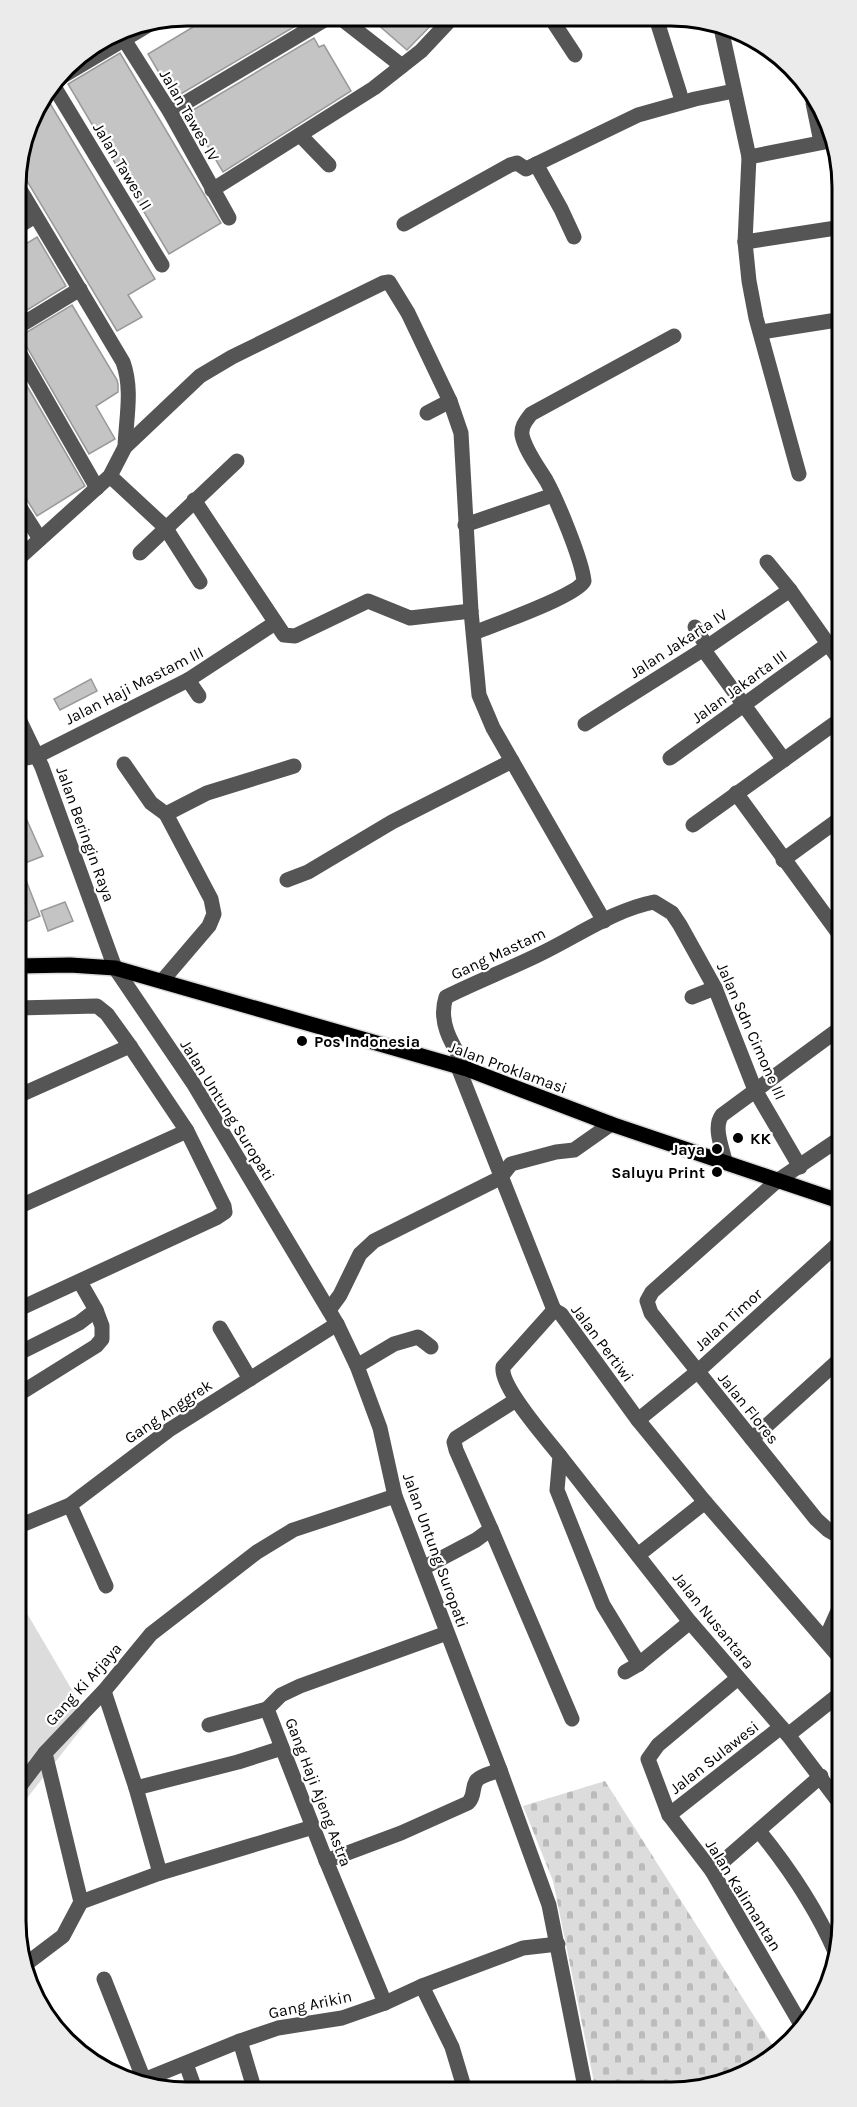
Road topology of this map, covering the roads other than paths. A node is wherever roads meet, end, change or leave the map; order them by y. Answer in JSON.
{"nodes":[{"id":1,"x":314,"y":26,"type":"edge"},
{"id":2,"x":351,"y":26,"type":"edge"},
{"id":3,"x":438,"y":26,"type":"edge"},
{"id":4,"x":445,"y":26,"type":"edge"},
{"id":5,"x":556,"y":26,"type":"edge"},
{"id":6,"x":659,"y":26,"type":"edge"},
{"id":7,"x":722,"y":34,"type":"edge"},
{"id":8,"x":123,"y":39,"type":"edge"},
{"id":9,"x":421,"y":51,"type":"junction"},
{"id":10,"x":575,"y":55,"type":"dead end"},
{"id":11,"x":402,"y":66,"type":"junction"},
{"id":12,"x":735,"y":91,"type":"junction"},
{"id":13,"x":57,"y":92,"type":"edge"},
{"id":14,"x":680,"y":94,"type":"dead end"},
{"id":15,"x":170,"y":112,"type":"junction"},
{"id":16,"x":300,"y":135,"type":"junction"},
{"id":17,"x":825,"y":142,"type":"edge"},
{"id":18,"x":749,"y":157,"type":"junction"},
{"id":19,"x":536,"y":164,"type":"junction"},
{"id":20,"x":329,"y":165,"type":"dead end"},
{"id":21,"x":212,"y":190,"type":"junction"},
{"id":22,"x":26,"y":200,"type":"edge"},
{"id":23,"x":35,"y":216,"type":"junction"},
{"id":24,"x":229,"y":218,"type":"dead end"},
{"id":25,"x":26,"y":222,"type":"edge"},
{"id":26,"x":404,"y":224,"type":"dead end"},
{"id":27,"x":832,"y":229,"type":"edge"},
{"id":28,"x":574,"y":237,"type":"dead end"},
{"id":29,"x":745,"y":242,"type":"junction"},
{"id":30,"x":162,"y":265,"type":"dead end"},
{"id":31,"x":80,"y":289,"type":"junction"},
{"id":32,"x":832,"y":321,"type":"edge"},
{"id":33,"x":26,"y":322,"type":"edge"},
{"id":34,"x":760,"y":332,"type":"junction"},
{"id":35,"x":674,"y":336,"type":"dead end"},
{"id":36,"x":26,"y":364,"type":"edge"},
{"id":37,"x":450,"y":400,"type":"junction"},
{"id":38,"x":427,"y":413,"type":"dead end"},
{"id":39,"x":125,"y":447,"type":"junction"},
{"id":40,"x":237,"y":461,"type":"dead end"},
{"id":41,"x":800,"y":474,"type":"dead end"},
{"id":42,"x":110,"y":476,"type":"junction"},
{"id":43,"x":97,"y":488,"type":"junction"},
{"id":44,"x":553,"y":495,"type":"junction"},
{"id":45,"x":194,"y":500,"type":"junction"},
{"id":46,"x":26,"y":517,"type":"edge"},
{"id":47,"x":465,"y":525,"type":"junction"},
{"id":48,"x":165,"y":528,"type":"junction"},
{"id":49,"x":40,"y":539,"type":"junction"},
{"id":50,"x":26,"y":551,"type":"edge"},
{"id":51,"x":140,"y":553,"type":"dead end"},
{"id":52,"x":767,"y":562,"type":"dead end"},
{"id":53,"x":200,"y":582,"type":"dead end"},
{"id":54,"x":790,"y":590,"type":"junction"},
{"id":55,"x":471,"y":611,"type":"junction"},
{"id":56,"x":275,"y":623,"type":"junction"},
{"id":57,"x":695,"y":627,"type":"dead end"},
{"id":58,"x":474,"y":633,"type":"junction"},
{"id":59,"x":828,"y":644,"type":"junction"},
{"id":60,"x":705,"y":648,"type":"junction"},
{"id":61,"x":832,"y":649,"type":"edge"},
{"id":62,"x":188,"y":680,"type":"junction"},
{"id":63,"x":199,"y":696,"type":"dead end"},
{"id":64,"x":742,"y":705,"type":"junction"},
{"id":65,"x":585,"y":724,"type":"dead end"},
{"id":66,"x":832,"y":726,"type":"edge"},
{"id":67,"x":26,"y":733,"type":"edge"},
{"id":68,"x":37,"y":756,"type":"junction"},
{"id":69,"x":26,"y":758,"type":"edge"},
{"id":70,"x":670,"y":758,"type":"dead end"},
{"id":71,"x":784,"y":760,"type":"junction"},
{"id":72,"x":512,"y":761,"type":"junction"},
{"id":73,"x":124,"y":764,"type":"dead end"},
{"id":74,"x":294,"y":766,"type":"dead end"},
{"id":75,"x":736,"y":793,"type":"junction"},
{"id":76,"x":166,"y":814,"type":"junction"},
{"id":77,"x":693,"y":825,"type":"dead end"},
{"id":78,"x":832,"y":825,"type":"edge"},
{"id":79,"x":783,"y":860,"type":"junction"},
{"id":80,"x":287,"y":880,"type":"dead end"},
{"id":81,"x":604,"y":921,"type":"junction"},
{"id":82,"x":832,"y":924,"type":"edge"},
{"id":83,"x":26,"y":966,"type":"edge"},
{"id":84,"x":116,"y":968,"type":"junction"},
{"id":85,"x":162,"y":981,"type":"junction"},
{"id":86,"x":715,"y":988,"type":"junction"},
{"id":87,"x":692,"y":997,"type":"dead end"},
{"id":88,"x":26,"y":1008,"type":"edge"},
{"id":89,"x":832,"y":1034,"type":"edge"},
{"id":90,"x":130,"y":1046,"type":"junction"},
{"id":91,"x":462,"y":1068,"type":"junction"},
{"id":92,"x":755,"y":1090,"type":"junction"},
{"id":93,"x":26,"y":1092,"type":"edge"},
{"id":94,"x":611,"y":1124,"type":"junction"},
{"id":95,"x":186,"y":1131,"type":"junction"},
{"id":96,"x":831,"y":1144,"type":"edge"},
{"id":97,"x":725,"y":1161,"type":"junction"},
{"id":98,"x":800,"y":1167,"type":"junction"},
{"id":99,"x":500,"y":1178,"type":"junction"},
{"id":100,"x":777,"y":1181,"type":"junction"},
{"id":101,"x":831,"y":1199,"type":"edge"},
{"id":102,"x":26,"y":1203,"type":"edge"},
{"id":103,"x":831,"y":1250,"type":"edge"},
{"id":104,"x":80,"y":1282,"type":"junction"},
{"id":105,"x":26,"y":1306,"type":"edge"},
{"id":106,"x":96,"y":1310,"type":"junction"},
{"id":107,"x":329,"y":1310,"type":"junction"},
{"id":108,"x":554,"y":1310,"type":"junction"},
{"id":109,"x":337,"y":1324,"type":"junction"},
{"id":110,"x":220,"y":1328,"type":"dead end"},
{"id":111,"x":431,"y":1347,"type":"dead end"},
{"id":112,"x":26,"y":1350,"type":"edge"},
{"id":113,"x":357,"y":1366,"type":"junction"},
{"id":114,"x":831,"y":1367,"type":"edge"},
{"id":115,"x":697,"y":1372,"type":"junction"},
{"id":116,"x":250,"y":1379,"type":"junction"},
{"id":117,"x":26,"y":1390,"type":"edge"},
{"id":118,"x":516,"y":1400,"type":"junction"},
{"id":119,"x":638,"y":1420,"type":"junction"},
{"id":120,"x":752,"y":1439,"type":"junction"},
{"id":121,"x":560,"y":1456,"type":"junction"},
{"id":122,"x":395,"y":1496,"type":"junction"},
{"id":123,"x":705,"y":1502,"type":"junction"},
{"id":124,"x":70,"y":1505,"type":"junction"},
{"id":125,"x":26,"y":1523,"type":"edge"},
{"id":126,"x":491,"y":1529,"type":"junction"},
{"id":127,"x":831,"y":1532,"type":"edge"},
{"id":128,"x":638,"y":1555,"type":"junction"},
{"id":129,"x":423,"y":1568,"type":"junction"},
{"id":130,"x":106,"y":1586,"type":"dead end"},
{"id":131,"x":690,"y":1622,"type":"junction"},
{"id":132,"x":831,"y":1626,"type":"edge"},
{"id":133,"x":447,"y":1633,"type":"junction"},
{"id":134,"x":825,"y":1640,"type":"junction"},
{"id":135,"x":831,"y":1647,"type":"edge"},
{"id":136,"x":639,"y":1664,"type":"junction"},
{"id":137,"x":625,"y":1672,"type":"dead end"},
{"id":138,"x":738,"y":1678,"type":"junction"},
{"id":139,"x":104,"y":1691,"type":"junction"},
{"id":140,"x":831,"y":1700,"type":"edge"},
{"id":141,"x":267,"y":1709,"type":"junction"},
{"id":142,"x":572,"y":1719,"type":"dead end"},
{"id":143,"x":209,"y":1725,"type":"dead end"},
{"id":144,"x":785,"y":1731,"type":"junction"},
{"id":145,"x":282,"y":1748,"type":"junction"},
{"id":146,"x":45,"y":1753,"type":"junction"},
{"id":147,"x":500,"y":1770,"type":"junction"},
{"id":148,"x":820,"y":1776,"type":"junction"},
{"id":149,"x":26,"y":1778,"type":"edge"},
{"id":150,"x":136,"y":1788,"type":"junction"},
{"id":151,"x":831,"y":1791,"type":"edge"},
{"id":152,"x":669,"y":1815,"type":"junction"},
{"id":153,"x":313,"y":1827,"type":"junction"},
{"id":154,"x":759,"y":1831,"type":"junction"},
{"id":155,"x":326,"y":1861,"type":"junction"},
{"id":156,"x":712,"y":1871,"type":"junction"},
{"id":157,"x":160,"y":1873,"type":"junction"},
{"id":158,"x":81,"y":1902,"type":"junction"},
{"id":159,"x":830,"y":1940,"type":"edge"},
{"id":160,"x":558,"y":1944,"type":"junction"},
{"id":161,"x":31,"y":1960,"type":"edge"},
{"id":162,"x":104,"y":1979,"type":"dead end"},
{"id":163,"x":422,"y":1986,"type":"junction"},
{"id":164,"x":385,"y":2003,"type":"junction"},
{"id":165,"x":797,"y":2019,"type":"edge"},
{"id":166,"x":240,"y":2041,"type":"junction"},
{"id":167,"x":186,"y":2064,"type":"junction"},
{"id":168,"x":138,"y":2074,"type":"edge"},
{"id":169,"x":151,"y":2077,"type":"edge"},
{"id":170,"x":192,"y":2082,"type":"edge"},
{"id":171,"x":252,"y":2082,"type":"edge"},
{"id":172,"x":462,"y":2082,"type":"edge"},
{"id":173,"x":584,"y":2082,"type":"edge"}],
"edges":[{"from":1,"to":15,"type":"street"},
{"from":2,"to":11,"type":"street"},
{"from":3,"to":9,"type":"street"},
{"from":4,"to":9,"type":"street"},
{"from":5,"to":10,"type":"street"},
{"from":6,"to":14,"type":"street"},
{"from":7,"to":12,"type":"street"},
{"from":8,"to":15,"type":"street","name":"Jalan Tawes IV"},
{"from":9,"to":11,"type":"street"},
{"from":11,"to":16,"type":"street"},
{"from":12,"to":18,"type":"street"},
{"from":12,"to":19,"type":"street"},
{"from":13,"to":30,"type":"street","name":"Jalan Tawes II"},
{"from":15,"to":21,"type":"street","name":"Jalan Tawes IV"},
{"from":16,"to":20,"type":"street"},
{"from":16,"to":21,"type":"street"},
{"from":17,"to":18,"type":"street"},
{"from":18,"to":29,"type":"street"},
{"from":19,"to":26,"type":"street"},
{"from":19,"to":28,"type":"street"},
{"from":21,"to":24,"type":"street","name":"Jalan Tawes IV"},
{"from":22,"to":23,"type":"street"},
{"from":23,"to":25,"type":"street"},
{"from":23,"to":31,"type":"street"},
{"from":27,"to":29,"type":"street"},
{"from":29,"to":34,"type":"street"},
{"from":31,"to":33,"type":"street"},
{"from":31,"to":39,"type":"street"},
{"from":32,"to":34,"type":"street"},
{"from":34,"to":41,"type":"street"},
{"from":35,"to":44,"type":"street"},
{"from":36,"to":43,"type":"street"},
{"from":37,"to":38,"type":"street"},
{"from":37,"to":39,"type":"street"},
{"from":37,"to":47,"type":"street"},
{"from":39,"to":42,"type":"street"},
{"from":40,"to":45,"type":"street"},
{"from":42,"to":43,"type":"street"},
{"from":42,"to":48,"type":"street"},
{"from":43,"to":49,"type":"street"},
{"from":44,"to":47,"type":"street"},
{"from":44,"to":58,"type":"street"},
{"from":45,"to":48,"type":"street"},
{"from":45,"to":56,"type":"street"},
{"from":46,"to":49,"type":"street"},
{"from":47,"to":55,"type":"street"},
{"from":48,"to":51,"type":"street"},
{"from":48,"to":53,"type":"street"},
{"from":49,"to":50,"type":"street"},
{"from":52,"to":54,"type":"street"},
{"from":54,"to":59,"type":"street"},
{"from":54,"to":60,"type":"street","name":"Jalan Jakarta IV"},
{"from":55,"to":56,"type":"street"},
{"from":55,"to":58,"type":"street"},
{"from":56,"to":62,"type":"street","name":"Jalan Haji Mastam III"},
{"from":57,"to":60,"type":"street"},
{"from":58,"to":72,"type":"street"},
{"from":59,"to":61,"type":"street"},
{"from":59,"to":64,"type":"street","name":"Jalan Jakarta III"},
{"from":60,"to":64,"type":"street"},
{"from":60,"to":65,"type":"street","name":"Jalan Jakarta IV"},
{"from":62,"to":63,"type":"street"},
{"from":62,"to":68,"type":"street","name":"Jalan Haji Mastam III"},
{"from":64,"to":70,"type":"street","name":"Jalan Jakarta III"},
{"from":64,"to":71,"type":"street"},
{"from":66,"to":71,"type":"street"},
{"from":67,"to":68,"type":"street","name":"Jalan Beringin Raya"},
{"from":68,"to":69,"type":"street","name":"Jalan Haji Mastam III"},
{"from":68,"to":84,"type":"street","name":"Jalan Beringin Raya"},
{"from":71,"to":75,"type":"street"},
{"from":72,"to":80,"type":"street"},
{"from":72,"to":81,"type":"street"},
{"from":73,"to":76,"type":"street"},
{"from":74,"to":76,"type":"street"},
{"from":75,"to":77,"type":"street"},
{"from":75,"to":79,"type":"street"},
{"from":76,"to":85,"type":"street"},
{"from":78,"to":79,"type":"street"},
{"from":79,"to":82,"type":"street"},
{"from":81,"to":86,"type":"street","name":"Jalan Sdn Cimone III"},
{"from":81,"to":91,"type":"street","name":"Gang Mastam"},
{"from":83,"to":84,"type":"main road","name":"Jalan Proklamasi"},
{"from":84,"to":85,"type":"main road","name":"Jalan Proklamasi"},
{"from":84,"to":107,"type":"street","name":"Jalan Untung Suropati"},
{"from":85,"to":91,"type":"main road","name":"Jalan Proklamasi"},
{"from":86,"to":87,"type":"street"},
{"from":86,"to":92,"type":"street","name":"Jalan Sdn Cimone III"},
{"from":88,"to":90,"type":"street"},
{"from":89,"to":92,"type":"street"},
{"from":90,"to":93,"type":"street"},
{"from":90,"to":95,"type":"street"},
{"from":91,"to":94,"type":"main road","name":"Jalan Proklamasi"},
{"from":91,"to":99,"type":"street"},
{"from":92,"to":97,"type":"street"},
{"from":92,"to":98,"type":"street","name":"Jalan Sdn Cimone III"},
{"from":94,"to":97,"type":"main road","name":"Jalan Proklamasi"},
{"from":94,"to":99,"type":"street"},
{"from":95,"to":102,"type":"street"},
{"from":95,"to":104,"type":"street"},
{"from":96,"to":98,"type":"street"},
{"from":97,"to":100,"type":"main road","name":"Jalan Proklamasi"},
{"from":98,"to":100,"type":"street"},
{"from":99,"to":107,"type":"street"},
{"from":99,"to":108,"type":"street"},
{"from":100,"to":101,"type":"main road","name":"Jalan Proklamasi"},
{"from":100,"to":115,"type":"street","name":"Jalan Flores"},
{"from":103,"to":115,"type":"street","name":"Jalan Timor"},
{"from":104,"to":105,"type":"street"},
{"from":104,"to":106,"type":"street"},
{"from":106,"to":112,"type":"street"},
{"from":106,"to":117,"type":"street"},
{"from":107,"to":109,"type":"street","name":"Jalan Untung Suropati"},
{"from":108,"to":118,"type":"street","name":"Jalan Pertiwi"},
{"from":108,"to":119,"type":"street","name":"Jalan Pertiwi"},
{"from":109,"to":113,"type":"street","name":"Jalan Untung Suropati"},
{"from":109,"to":116,"type":"street","name":"Gang Anggrek"},
{"from":110,"to":116,"type":"street"},
{"from":111,"to":113,"type":"street"},
{"from":113,"to":122,"type":"street","name":"Jalan Untung Suropati"},
{"from":114,"to":120,"type":"street"},
{"from":115,"to":119,"type":"street","name":"Jalan Timor"},
{"from":115,"to":120,"type":"street","name":"Jalan Flores"},
{"from":116,"to":124,"type":"street","name":"Gang Anggrek"},
{"from":118,"to":121,"type":"street","name":"Jalan Pertiwi"},
{"from":118,"to":126,"type":"street"},
{"from":119,"to":123,"type":"street","name":"Jalan Pertiwi"},
{"from":120,"to":127,"type":"street","name":"Jalan Flores"},
{"from":121,"to":128,"type":"street","name":"Jalan Nusantara"},
{"from":121,"to":136,"type":"street"},
{"from":122,"to":129,"type":"street","name":"Jalan Untung Suropati"},
{"from":122,"to":139,"type":"street","name":"Gang Ki Arjaya"},
{"from":123,"to":128,"type":"street"},
{"from":123,"to":134,"type":"street","name":"Jalan Pertiwi"},
{"from":124,"to":125,"type":"street","name":"Gang Anggrek"},
{"from":124,"to":130,"type":"street"},
{"from":126,"to":129,"type":"street"},
{"from":126,"to":142,"type":"street"},
{"from":128,"to":131,"type":"street","name":"Jalan Nusantara"},
{"from":129,"to":133,"type":"street","name":"Jalan Untung Suropati"},
{"from":131,"to":136,"type":"street"},
{"from":131,"to":138,"type":"street","name":"Jalan Nusantara"},
{"from":132,"to":134,"type":"street"},
{"from":133,"to":141,"type":"street","name":"Gang Haji Ajeng Astra"},
{"from":133,"to":147,"type":"street","name":"Jalan Untung Suropati"},
{"from":134,"to":135,"type":"street","name":"Jalan Pertiwi"},
{"from":136,"to":137,"type":"street"},
{"from":138,"to":144,"type":"street","name":"Jalan Nusantara"},
{"from":138,"to":152,"type":"street","name":"Jalan Kalimantan"},
{"from":139,"to":146,"type":"street","name":"Gang Ki Arjaya"},
{"from":139,"to":150,"type":"street"},
{"from":140,"to":144,"type":"street","name":"Jalan Sulawesi"},
{"from":141,"to":143,"type":"street"},
{"from":141,"to":145,"type":"street","name":"Gang Haji Ajeng Astra"},
{"from":144,"to":148,"type":"street","name":"Jalan Nusantara"},
{"from":144,"to":152,"type":"street","name":"Jalan Sulawesi"},
{"from":145,"to":150,"type":"street"},
{"from":145,"to":153,"type":"street","name":"Gang Haji Ajeng Astra"},
{"from":146,"to":149,"type":"street","name":"Gang Ki Arjaya"},
{"from":146,"to":158,"type":"street"},
{"from":147,"to":155,"type":"street"},
{"from":147,"to":160,"type":"street","name":"Jalan Untung Suropati"},
{"from":148,"to":151,"type":"street","name":"Jalan Nusantara"},
{"from":148,"to":154,"type":"street"},
{"from":150,"to":157,"type":"street"},
{"from":152,"to":156,"type":"street","name":"Jalan Kalimantan"},
{"from":153,"to":155,"type":"street","name":"Gang Haji Ajeng Astra"},
{"from":153,"to":157,"type":"street"},
{"from":154,"to":156,"type":"street"},
{"from":154,"to":159,"type":"street"},
{"from":155,"to":164,"type":"street","name":"Gang Haji Ajeng Astra"},
{"from":156,"to":165,"type":"street","name":"Jalan Kalimantan"},
{"from":157,"to":158,"type":"street"},
{"from":158,"to":161,"type":"street"},
{"from":160,"to":163,"type":"street","name":"Gang Arikin"},
{"from":160,"to":173,"type":"street","name":"Jalan Untung Suropati"},
{"from":162,"to":168,"type":"street"},
{"from":163,"to":164,"type":"street","name":"Gang Arikin"},
{"from":163,"to":172,"type":"street"},
{"from":164,"to":166,"type":"street","name":"Gang Arikin"},
{"from":166,"to":167,"type":"street","name":"Gang Arikin"},
{"from":166,"to":171,"type":"street"},
{"from":167,"to":169,"type":"street","name":"Gang Arikin"},
{"from":167,"to":170,"type":"street"}]}
